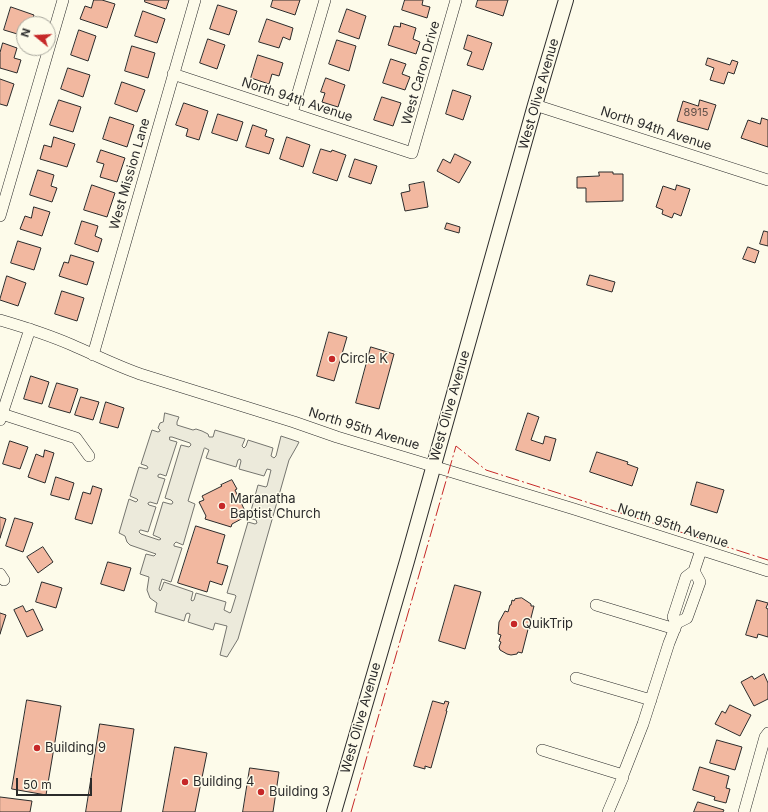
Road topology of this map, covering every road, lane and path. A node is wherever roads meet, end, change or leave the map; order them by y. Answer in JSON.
{"nodes":[{"id":1,"x":63,"y":0,"type":"edge"},
{"id":2,"x":195,"y":0,"type":"edge"},
{"id":3,"x":325,"y":0,"type":"edge"},
{"id":4,"x":456,"y":0,"type":"edge"},
{"id":5,"x":566,"y":0,"type":"edge"},
{"id":6,"x":173,"y":74,"type":"junction"},
{"id":7,"x":535,"y":105,"type":"junction"},
{"id":8,"x":292,"y":113,"type":"junction"},
{"id":9,"x":412,"y":153,"type":"joint"},
{"id":10,"x":768,"y":180,"type":"edge"},
{"id":11,"x":0,"y":216,"type":"edge"},
{"id":12,"x":0,"y":320,"type":"edge"},
{"id":13,"x":30,"y":329,"type":"junction"},
{"id":14,"x":93,"y":355,"type":"junction"},
{"id":15,"x":1,"y":417,"type":"edge"},
{"id":16,"x":89,"y":456,"type":"dead end"},
{"id":17,"x":434,"y":466,"type":"junction"},
{"id":18,"x":700,"y":550,"type":"junction"},
{"id":19,"x":768,"y":571,"type":"edge"},
{"id":20,"x":596,"y":605,"type":"dead end"},
{"id":21,"x":676,"y":626,"type":"junction"},
{"id":22,"x":576,"y":678,"type":"dead end"},
{"id":23,"x":651,"y":700,"type":"junction"},
{"id":24,"x":768,"y":733,"type":"edge"},
{"id":25,"x":542,"y":750,"type":"dead end"},
{"id":26,"x":623,"y":775,"type":"junction"},
{"id":27,"x":334,"y":812,"type":"edge"},
{"id":28,"x":608,"y":812,"type":"edge"},
{"id":29,"x":744,"y":812,"type":"edge"}],
"edges":[{"from":1,"to":11,"type":"street"},
{"from":2,"to":6,"type":"street","name":"West Mission Lane"},
{"from":3,"to":8,"type":"street"},
{"from":4,"to":9,"type":"street","name":"West Caron Drive"},
{"from":5,"to":7,"type":"main road","name":"West Olive Avenue"},
{"from":6,"to":8,"type":"street","name":"North 94th Avenue"},
{"from":6,"to":14,"type":"street","name":"West Mission Lane"},
{"from":7,"to":10,"type":"street","name":"North 94th Avenue"},
{"from":7,"to":17,"type":"main road","name":"West Olive Avenue"},
{"from":8,"to":9,"type":"street","name":"North 94th Avenue"},
{"from":12,"to":13,"type":"street","name":"North 95th Avenue"},
{"from":13,"to":14,"type":"street","name":"North 95th Avenue"},
{"from":13,"to":15,"type":"street"},
{"from":14,"to":17,"type":"street","name":"North 95th Avenue"},
{"from":15,"to":16,"type":"street"},
{"from":17,"to":18,"type":"street","name":"North 95th Avenue"},
{"from":17,"to":27,"type":"main road","name":"West Olive Avenue"},
{"from":18,"to":19,"type":"street","name":"North 95th Avenue"},
{"from":18,"to":21,"type":"street"},
{"from":20,"to":21,"type":"street"},
{"from":21,"to":23,"type":"street"},
{"from":22,"to":23,"type":"street"},
{"from":23,"to":26,"type":"street"},
{"from":24,"to":29,"type":"street"},
{"from":25,"to":26,"type":"street"},
{"from":26,"to":28,"type":"street"}]}
